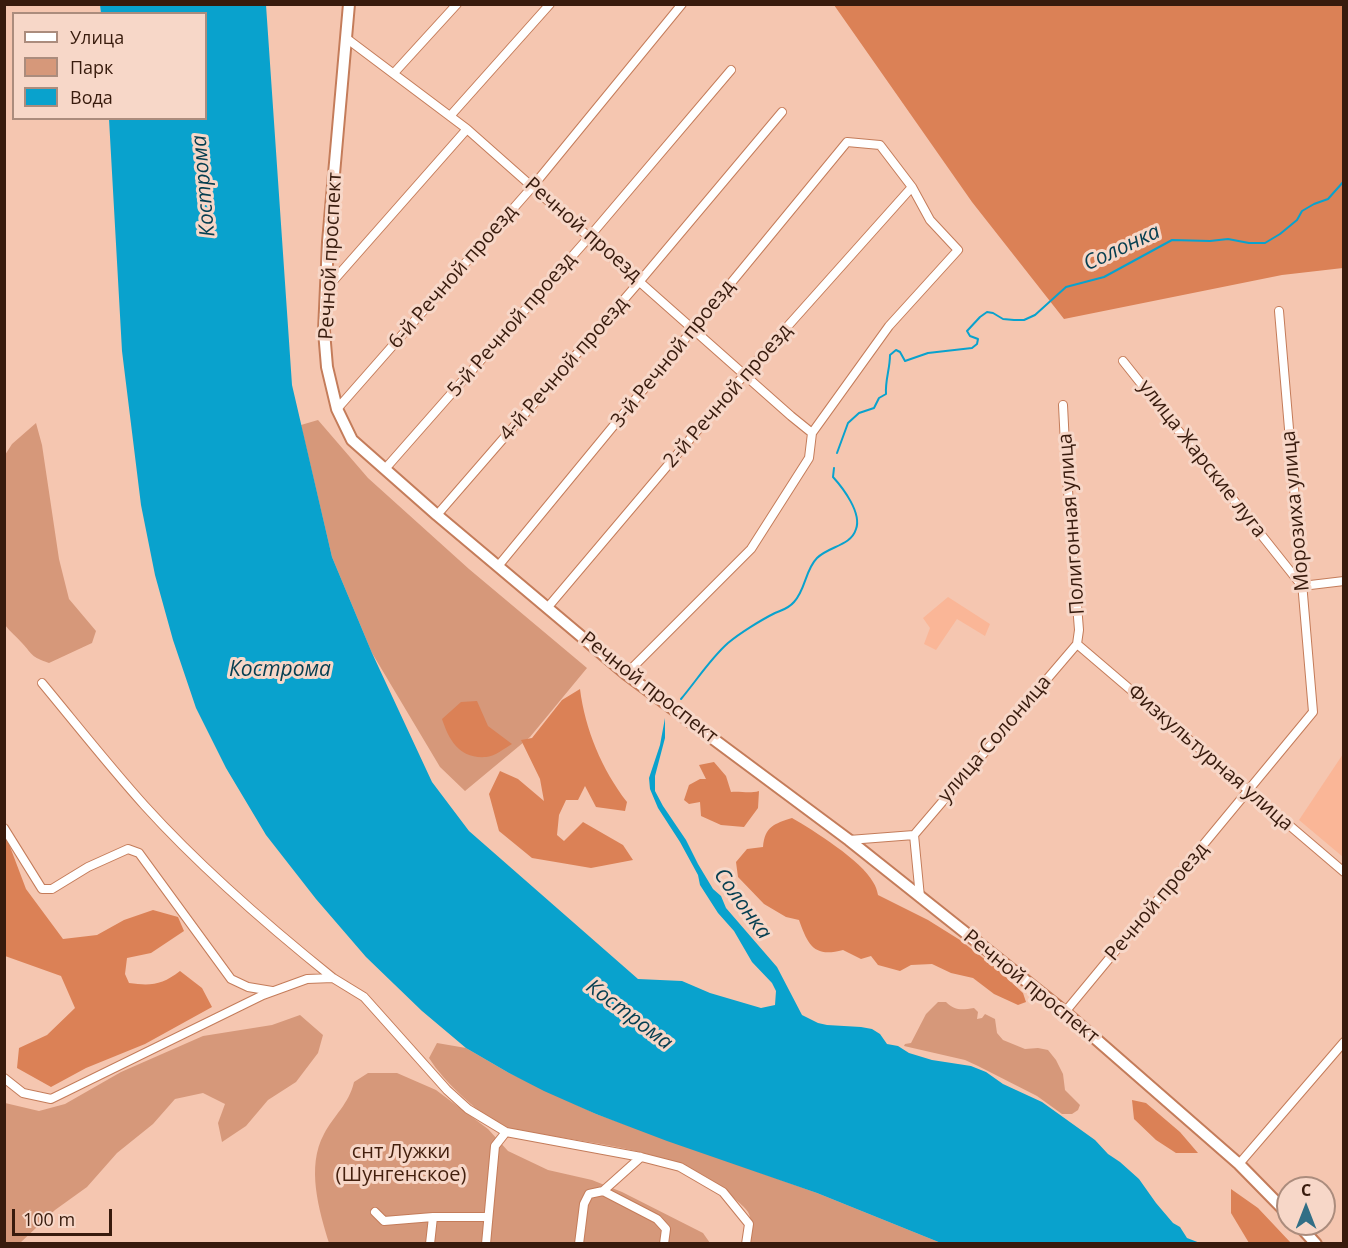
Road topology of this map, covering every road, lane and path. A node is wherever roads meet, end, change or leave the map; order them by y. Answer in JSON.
{"nodes":[{"id":1,"x":349,"y":4,"type":"edge"},
{"id":2,"x":457,"y":4,"type":"edge"},
{"id":3,"x":550,"y":4,"type":"edge"},
{"id":4,"x":682,"y":4,"type":"edge"},
{"id":5,"x":346,"y":38,"type":"junction"},
{"id":6,"x":730,"y":70,"type":"dead end"},
{"id":7,"x":394,"y":74,"type":"junction"},
{"id":8,"x":782,"y":112,"type":"dead end"},
{"id":9,"x":451,"y":115,"type":"junction"},
{"id":10,"x":468,"y":129,"type":"junction"},
{"id":11,"x":533,"y":186,"type":"junction"},
{"id":12,"x":912,"y":187,"type":"junction"},
{"id":13,"x":590,"y":236,"type":"junction"},
{"id":14,"x":640,"y":281,"type":"junction"},
{"id":15,"x":325,"y":290,"type":"junction"},
{"id":16,"x":1279,"y":310,"type":"dead end"},
{"id":17,"x":694,"y":329,"type":"junction"},
{"id":18,"x":1123,"y":361,"type":"dead end"},
{"id":19,"x":746,"y":374,"type":"junction"},
{"id":20,"x":1064,"y":405,"type":"dead end"},
{"id":21,"x":337,"y":409,"type":"junction"},
{"id":22,"x":812,"y":433,"type":"junction"},
{"id":23,"x":385,"y":469,"type":"junction"},
{"id":24,"x":437,"y":515,"type":"junction"},
{"id":25,"x":499,"y":565,"type":"junction"},
{"id":26,"x":1344,"y":581,"type":"edge"},
{"id":27,"x":1302,"y":586,"type":"junction"},
{"id":28,"x":548,"y":607,"type":"junction"},
{"id":29,"x":1077,"y":644,"type":"junction"},
{"id":30,"x":626,"y":674,"type":"junction"},
{"id":31,"x":42,"y":683,"type":"dead end"},
{"id":32,"x":1313,"y":712,"type":"joint"},
{"id":33,"x":1249,"y":792,"type":"junction"},
{"id":34,"x":4,"y":828,"type":"edge"},
{"id":35,"x":914,"y":835,"type":"junction"},
{"id":36,"x":849,"y":840,"type":"junction"},
{"id":37,"x":1344,"y":872,"type":"edge"},
{"id":38,"x":920,"y":897,"type":"junction"},
{"id":39,"x":333,"y":978,"type":"junction"},
{"id":40,"x":274,"y":991,"type":"junction"},
{"id":41,"x":1065,"y":1012,"type":"junction"},
{"id":42,"x":1344,"y":1042,"type":"edge"},
{"id":43,"x":4,"y":1078,"type":"edge"},
{"id":44,"x":506,"y":1132,"type":"junction"},
{"id":45,"x":641,"y":1157,"type":"junction"},
{"id":46,"x":1239,"y":1164,"type":"junction"},
{"id":47,"x":603,"y":1191,"type":"junction"},
{"id":48,"x":1276,"y":1202,"type":"edge"},
{"id":49,"x":375,"y":1212,"type":"dead end"},
{"id":50,"x":433,"y":1217,"type":"junction"},
{"id":51,"x":488,"y":1217,"type":"junction"},
{"id":52,"x":430,"y":1244,"type":"edge"},
{"id":53,"x":486,"y":1244,"type":"edge"},
{"id":54,"x":579,"y":1244,"type":"edge"},
{"id":55,"x":664,"y":1244,"type":"edge"},
{"id":56,"x":746,"y":1244,"type":"edge"}],
"edges":[{"from":1,"to":5,"type":"street","name":"Речной проспект"},
{"from":2,"to":7,"type":"street"},
{"from":3,"to":9,"type":"street"},
{"from":4,"to":11,"type":"street","name":"6-й Речной проезд"},
{"from":5,"to":7,"type":"street","name":"Речной проезд"},
{"from":5,"to":15,"type":"street","name":"Речной проспект"},
{"from":6,"to":13,"type":"street","name":"5-й Речной проезд"},
{"from":7,"to":9,"type":"street","name":"Речной проезд"},
{"from":8,"to":14,"type":"street","name":"4-й Речной проезд"},
{"from":9,"to":10,"type":"street","name":"Речной проезд"},
{"from":10,"to":11,"type":"street","name":"Речной проезд"},
{"from":10,"to":15,"type":"street"},
{"from":11,"to":13,"type":"street","name":"Речной проезд"},
{"from":11,"to":21,"type":"street","name":"6-й Речной проезд"},
{"from":12,"to":17,"type":"street","name":"3-й Речной проезд"},
{"from":12,"to":19,"type":"street","name":"2-й Речной проезд"},
{"from":12,"to":22,"type":"street"},
{"from":13,"to":14,"type":"street","name":"Речной проезд"},
{"from":13,"to":23,"type":"street","name":"5-й Речной проезд"},
{"from":14,"to":17,"type":"street","name":"Речной проезд"},
{"from":14,"to":24,"type":"street","name":"4-й Речной проезд"},
{"from":15,"to":21,"type":"street","name":"Речной проспект"},
{"from":16,"to":27,"type":"street","name":"Морозиха улица"},
{"from":17,"to":19,"type":"street","name":"Речной проезд"},
{"from":17,"to":25,"type":"street","name":"3-й Речной проезд"},
{"from":18,"to":27,"type":"street","name":"улица Жарские луга"},
{"from":19,"to":22,"type":"street","name":"Речной проезд"},
{"from":19,"to":28,"type":"street","name":"2-й Речной проезд"},
{"from":20,"to":29,"type":"street","name":"Полигонная улица"},
{"from":21,"to":23,"type":"street","name":"Речной проспект"},
{"from":22,"to":30,"type":"street"},
{"from":23,"to":24,"type":"street","name":"Речной проспект"},
{"from":24,"to":25,"type":"street","name":"Речной проспект"},
{"from":25,"to":28,"type":"street","name":"Речной проспект"},
{"from":26,"to":27,"type":"street"},
{"from":27,"to":32,"type":"street","name":"Морозиха улица"},
{"from":28,"to":30,"type":"street","name":"Речной проспект"},
{"from":29,"to":33,"type":"street","name":"Физкультурная улица"},
{"from":29,"to":35,"type":"street","name":"улица Солоница"},
{"from":30,"to":36,"type":"street","name":"Речной проспект"},
{"from":31,"to":39,"type":"street"},
{"from":32,"to":33,"type":"street","name":"Речной проезд"},
{"from":33,"to":37,"type":"street","name":"Физкультурная улица"},
{"from":33,"to":41,"type":"street","name":"Речной проезд"},
{"from":34,"to":40,"type":"street"},
{"from":35,"to":36,"type":"street"},
{"from":35,"to":38,"type":"street"},
{"from":36,"to":38,"type":"street","name":"Речной проспект"},
{"from":38,"to":41,"type":"street","name":"Речной проспект"},
{"from":39,"to":40,"type":"street"},
{"from":39,"to":44,"type":"street"},
{"from":40,"to":43,"type":"street"},
{"from":41,"to":46,"type":"street","name":"Речной проспект"},
{"from":42,"to":46,"type":"street"},
{"from":44,"to":45,"type":"street"},
{"from":44,"to":51,"type":"street"},
{"from":45,"to":47,"type":"street"},
{"from":45,"to":56,"type":"street"},
{"from":46,"to":48,"type":"street","name":"Речной проспект"},
{"from":47,"to":54,"type":"street"},
{"from":47,"to":55,"type":"street"},
{"from":49,"to":50,"type":"street"},
{"from":50,"to":51,"type":"street"},
{"from":50,"to":52,"type":"street"},
{"from":51,"to":53,"type":"street"}]}
